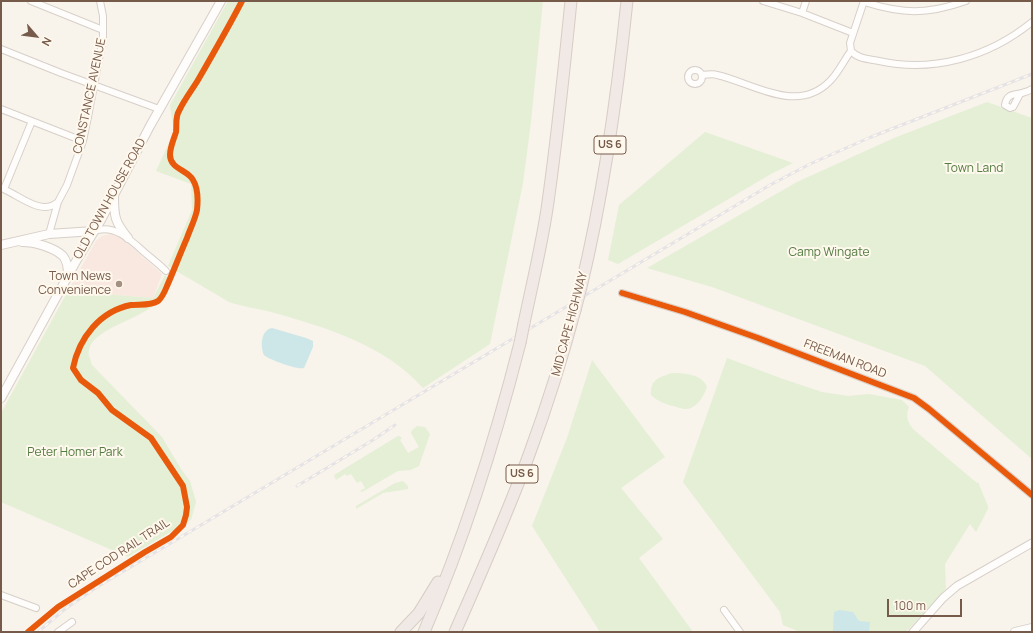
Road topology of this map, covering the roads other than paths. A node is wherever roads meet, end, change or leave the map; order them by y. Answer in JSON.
{"nodes":[{"id":1,"x":31,"y":1,"type":"edge"},
{"id":2,"x":100,"y":1,"type":"edge"},
{"id":3,"x":221,"y":1,"type":"edge"},
{"id":4,"x":571,"y":1,"type":"edge"},
{"id":5,"x":627,"y":1,"type":"edge"},
{"id":6,"x":763,"y":1,"type":"edge"},
{"id":7,"x":806,"y":1,"type":"edge"},
{"id":8,"x":864,"y":1,"type":"edge"},
{"id":9,"x":966,"y":1,"type":"edge"},
{"id":10,"x":802,"y":13,"type":"junction"},
{"id":11,"x":1032,"y":22,"type":"edge"},
{"id":12,"x":103,"y":30,"type":"junction"},
{"id":13,"x":853,"y":33,"type":"junction"},
{"id":14,"x":1,"y":49,"type":"edge"},
{"id":15,"x":851,"y":50,"type":"junction"},
{"id":16,"x":702,"y":75,"type":"dead end"},
{"id":17,"x":95,"y":85,"type":"junction"},
{"id":18,"x":1032,"y":89,"type":"edge"},
{"id":19,"x":1020,"y":94,"type":"dead end"},
{"id":20,"x":1,"y":109,"type":"edge"},
{"id":21,"x":159,"y":109,"type":"junction"},
{"id":22,"x":32,"y":121,"type":"junction"},
{"id":23,"x":83,"y":141,"type":"junction"},
{"id":24,"x":2,"y":189,"type":"edge"},
{"id":25,"x":114,"y":196,"type":"junction"},
{"id":26,"x":58,"y":202,"type":"junction"},
{"id":27,"x":94,"y":231,"type":"junction"},
{"id":28,"x":49,"y":234,"type":"junction"},
{"id":29,"x":128,"y":238,"type":"junction"},
{"id":30,"x":13,"y":242,"type":"junction"},
{"id":31,"x":1,"y":245,"type":"edge"},
{"id":32,"x":166,"y":270,"type":"dead end"},
{"id":33,"x":68,"y":274,"type":"junction"},
{"id":34,"x":622,"y":293,"type":"dead end"},
{"id":35,"x":1,"y":398,"type":"edge"},
{"id":36,"x":1032,"y":495,"type":"edge"},
{"id":37,"x":1032,"y":543,"type":"edge"},
{"id":38,"x":457,"y":548,"type":"junction"},
{"id":39,"x":1,"y":595,"type":"edge"},
{"id":40,"x":36,"y":608,"type":"dead end"},
{"id":41,"x":724,"y":610,"type":"dead end"},
{"id":42,"x":72,"y":622,"type":"dead end"},
{"id":43,"x":1032,"y":628,"type":"edge"},
{"id":44,"x":58,"y":632,"type":"edge"},
{"id":45,"x":401,"y":632,"type":"edge"},
{"id":46,"x":424,"y":632,"type":"edge"},
{"id":47,"x":455,"y":632,"type":"edge"},
{"id":48,"x":740,"y":632,"type":"edge"},
{"id":49,"x":913,"y":632,"type":"edge"},
{"id":50,"x":1015,"y":632,"type":"edge"}],
"edges":[{"from":1,"to":12,"type":"street"},
{"from":2,"to":12,"type":"street","name":"CONSTANCE AVENUE"},
{"from":3,"to":21,"type":"main road","name":"OLD TOWN HOUSE ROAD"},
{"from":4,"to":38,"type":"highway","bridge":true},
{"from":5,"to":47,"type":"highway","name":"MID CAPE HIGHWAY","number":"US 6","bridge":true},
{"from":6,"to":10,"type":"street"},
{"from":7,"to":10,"type":"street"},
{"from":8,"to":9,"type":"street"},
{"from":8,"to":13,"type":"street"},
{"from":10,"to":13,"type":"street"},
{"from":11,"to":15,"type":"street"},
{"from":12,"to":17,"type":"street","name":"CONSTANCE AVENUE"},
{"from":13,"to":15,"type":"street"},
{"from":14,"to":17,"type":"street"},
{"from":15,"to":16,"type":"street"},
{"from":17,"to":21,"type":"street"},
{"from":17,"to":23,"type":"street","name":"CONSTANCE AVENUE"},
{"from":18,"to":19,"type":"street"},
{"from":20,"to":22,"type":"street"},
{"from":21,"to":25,"type":"main road","name":"OLD TOWN HOUSE ROAD"},
{"from":22,"to":23,"type":"street"},
{"from":22,"to":24,"type":"street"},
{"from":23,"to":26,"type":"street","name":"CONSTANCE AVENUE"},
{"from":24,"to":26,"type":"street"},
{"from":25,"to":27,"type":"main road","name":"OLD TOWN HOUSE ROAD"},
{"from":25,"to":29,"type":"main road"},
{"from":26,"to":28,"type":"street","name":"CONSTANCE AVENUE"},
{"from":27,"to":28,"type":"main road"},
{"from":27,"to":29,"type":"street"},
{"from":27,"to":33,"type":"main road","name":"OLD TOWN HOUSE ROAD"},
{"from":28,"to":30,"type":"main road"},
{"from":29,"to":32,"type":"street"},
{"from":30,"to":31,"type":"main road"},
{"from":30,"to":33,"type":"main road"},
{"from":33,"to":35,"type":"main road","name":"OLD TOWN HOUSE ROAD"},
{"from":34,"to":36,"type":"street","name":"FREEMAN ROAD"},
{"from":37,"to":49,"type":"street"},
{"from":38,"to":45,"type":"highway"},
{"from":38,"to":46,"type":"highway"},
{"from":39,"to":40,"type":"street"},
{"from":41,"to":48,"type":"street"},
{"from":42,"to":44,"type":"street"},
{"from":43,"to":50,"type":"main road"}]}
